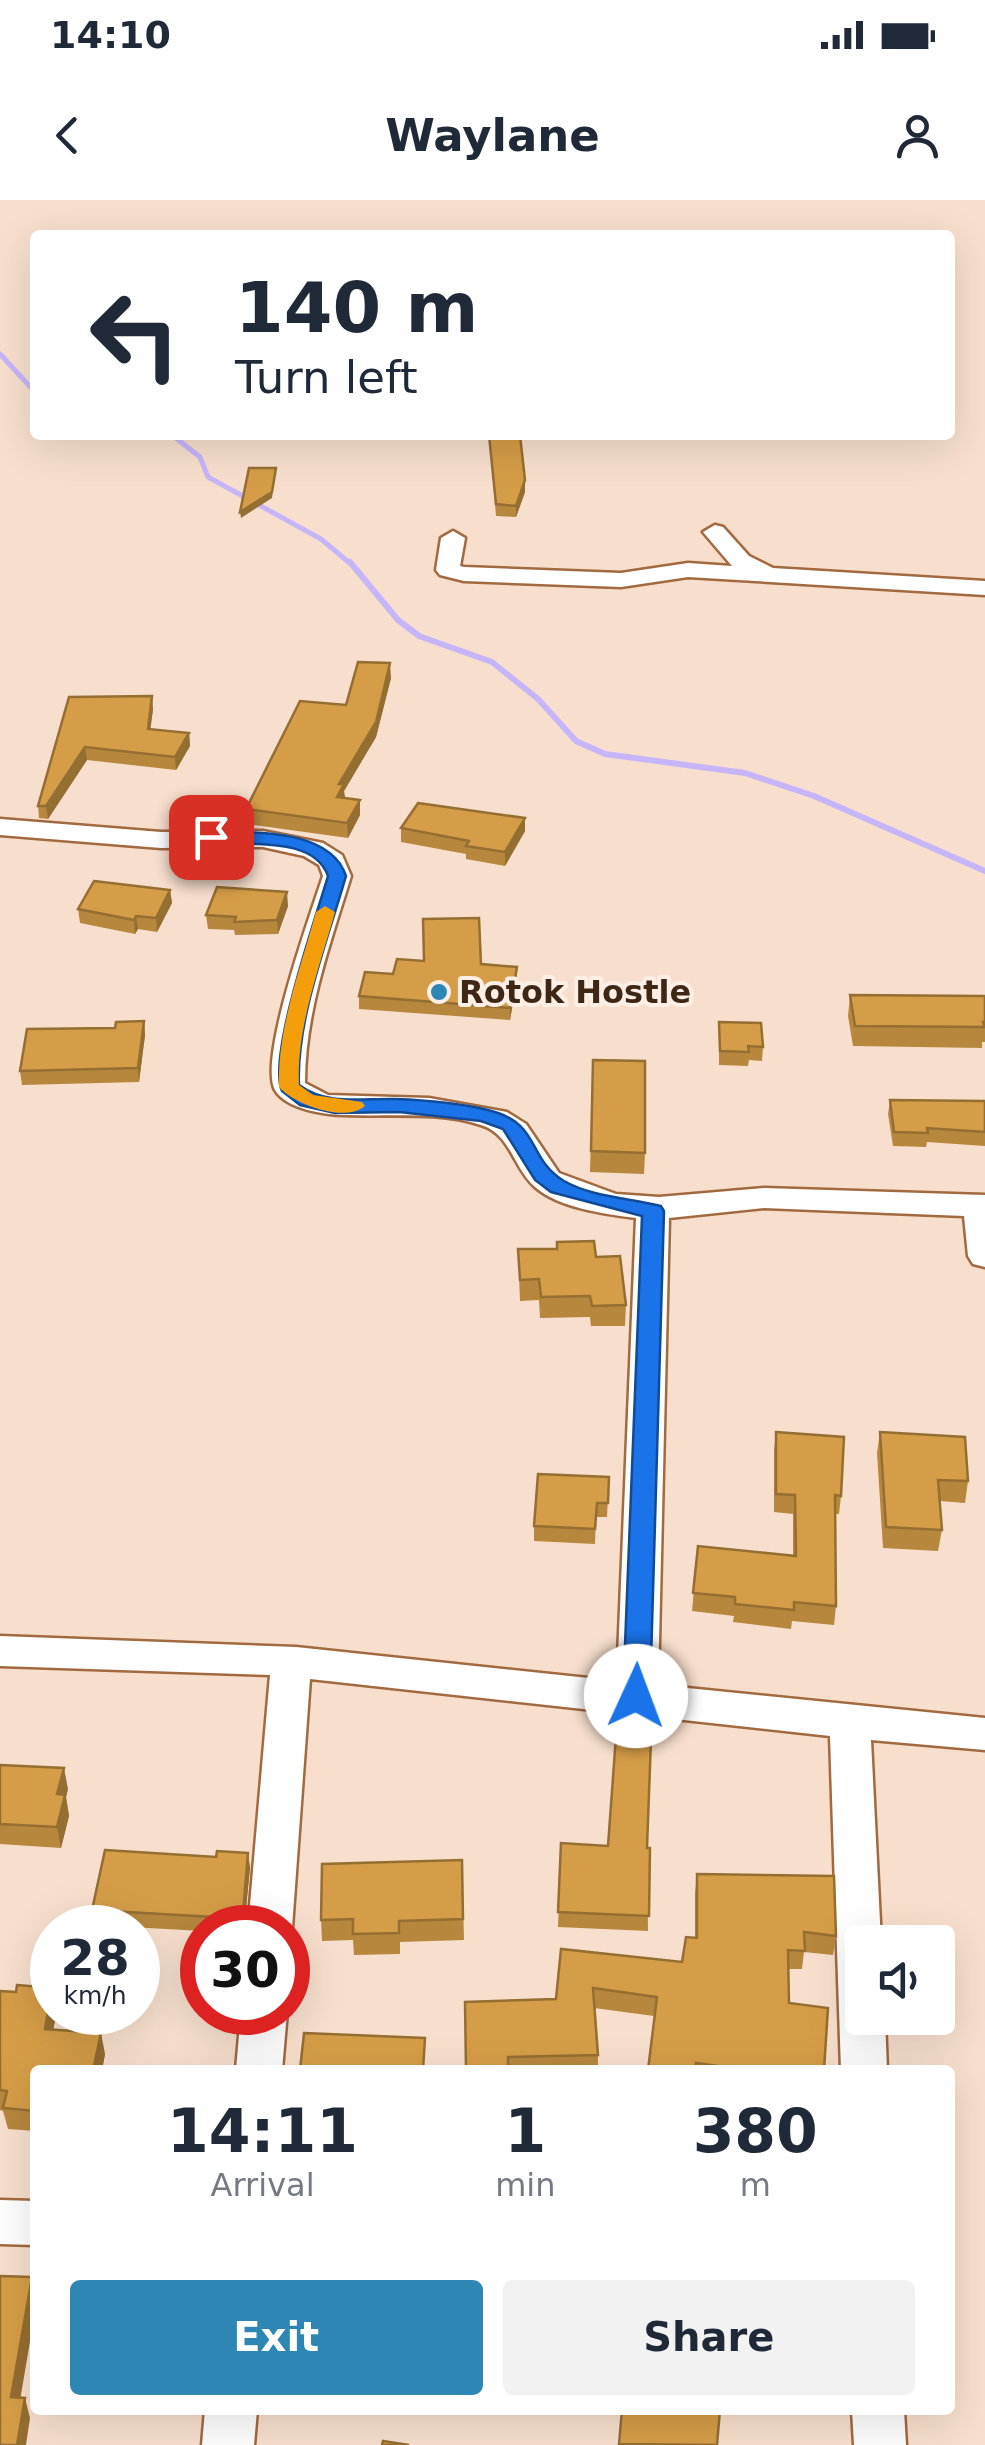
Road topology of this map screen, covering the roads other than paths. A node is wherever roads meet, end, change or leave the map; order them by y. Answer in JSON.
{"nodes":[{"id":1,"x":715,"y":532,"type":"dead end"},
{"id":2,"x":453,"y":538,"type":"dead end"},
{"id":3,"x":773,"y":578,"type":"junction"},
{"id":4,"x":985,"y":588,"type":"edge"},
{"id":5,"x":0,"y":827,"type":"edge"},
{"id":6,"x":982,"y":1206,"type":"edge"},
{"id":7,"x":653,"y":1211,"type":"junction"},
{"id":8,"x":985,"y":1256,"type":"edge"},
{"id":9,"x":0,"y":1650,"type":"edge"},
{"id":10,"x":292,"y":1662,"type":"junction"},
{"id":11,"x":636,"y":1696,"type":"junction"},
{"id":12,"x":850,"y":1724,"type":"junction"},
{"id":13,"x":985,"y":1734,"type":"edge"},
{"id":14,"x":272,"y":1905,"type":"edge"},
{"id":15,"x":262,"y":2035,"type":"edge"},
{"id":16,"x":259,"y":2065,"type":"edge"},
{"id":17,"x":864,"y":2065,"type":"edge"},
{"id":18,"x":0,"y":2222,"type":"edge"},
{"id":19,"x":30,"y":2223,"type":"edge"},
{"id":20,"x":231,"y":2415,"type":"edge"},
{"id":21,"x":878,"y":2415,"type":"edge"},
{"id":22,"x":228,"y":2445,"type":"edge"},
{"id":23,"x":880,"y":2445,"type":"edge"}],
"edges":[{"from":1,"to":3,"type":"street"},
{"from":2,"to":3,"type":"street"},
{"from":3,"to":4,"type":"street"},
{"from":5,"to":7,"type":"street"},
{"from":6,"to":7,"type":"street"},
{"from":6,"to":8,"type":"street"},
{"from":7,"to":11,"type":"street"},
{"from":9,"to":10,"type":"street"},
{"from":10,"to":11,"type":"street"},
{"from":10,"to":14,"type":"street"},
{"from":11,"to":12,"type":"street"},
{"from":12,"to":13,"type":"street"},
{"from":12,"to":17,"type":"street"},
{"from":15,"to":16,"type":"street"},
{"from":18,"to":19,"type":"street"},
{"from":20,"to":22,"type":"street"},
{"from":21,"to":23,"type":"street"}]}
